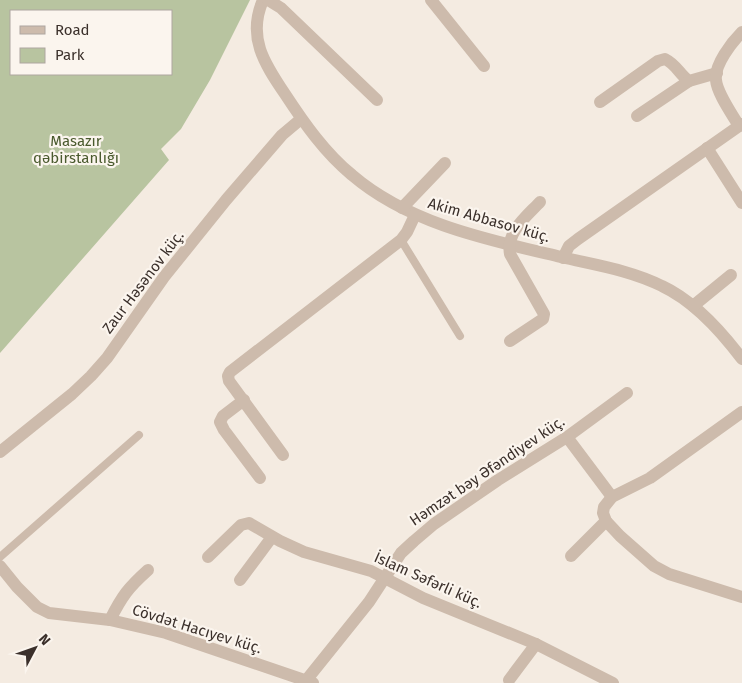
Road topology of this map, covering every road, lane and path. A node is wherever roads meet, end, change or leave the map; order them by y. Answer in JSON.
{"nodes":[{"id":1,"x":262,"y":0,"type":"edge"},
{"id":2,"x":268,"y":0,"type":"edge"},
{"id":3,"x":431,"y":0,"type":"edge"},
{"id":4,"x":742,"y":32,"type":"edge"},
{"id":5,"x":484,"y":66,"type":"dead end"},
{"id":6,"x":717,"y":73,"type":"junction"},
{"id":7,"x":689,"y":80,"type":"junction"},
{"id":8,"x":377,"y":100,"type":"dead end"},
{"id":9,"x":600,"y":102,"type":"dead end"},
{"id":10,"x":637,"y":116,"type":"dead end"},
{"id":11,"x":301,"y":119,"type":"junction"},
{"id":12,"x":741,"y":125,"type":"edge"},
{"id":13,"x":707,"y":148,"type":"junction"},
{"id":14,"x":445,"y":163,"type":"dead end"},
{"id":15,"x":540,"y":202,"type":"dead end"},
{"id":16,"x":742,"y":203,"type":"edge"},
{"id":17,"x":402,"y":208,"type":"junction"},
{"id":18,"x":415,"y":215,"type":"junction"},
{"id":19,"x":400,"y":240,"type":"junction"},
{"id":20,"x":508,"y":244,"type":"junction"},
{"id":21,"x":563,"y":258,"type":"junction"},
{"id":22,"x":731,"y":275,"type":"dead end"},
{"id":23,"x":693,"y":306,"type":"junction"},
{"id":24,"x":460,"y":336,"type":"dead end"},
{"id":25,"x":510,"y":341,"type":"dead end"},
{"id":26,"x":742,"y":359,"type":"edge"},
{"id":27,"x":627,"y":393,"type":"dead end"},
{"id":28,"x":244,"y":400,"type":"junction"},
{"id":29,"x":742,"y":412,"type":"edge"},
{"id":30,"x":139,"y":435,"type":"dead end"},
{"id":31,"x":567,"y":437,"type":"junction"},
{"id":32,"x":0,"y":452,"type":"edge"},
{"id":33,"x":283,"y":455,"type":"dead end"},
{"id":34,"x":260,"y":478,"type":"dead end"},
{"id":35,"x":612,"y":497,"type":"junction"},
{"id":36,"x":606,"y":521,"type":"junction"},
{"id":37,"x":272,"y":536,"type":"junction"},
{"id":38,"x":571,"y":556,"type":"dead end"},
{"id":39,"x":0,"y":557,"type":"edge"},
{"id":40,"x":208,"y":557,"type":"dead end"},
{"id":41,"x":0,"y":566,"type":"edge"},
{"id":42,"x":148,"y":570,"type":"dead end"},
{"id":43,"x":386,"y":577,"type":"junction"},
{"id":44,"x":240,"y":580,"type":"dead end"},
{"id":45,"x":742,"y":597,"type":"edge"},
{"id":46,"x":110,"y":620,"type":"junction"},
{"id":47,"x":536,"y":644,"type":"junction"},
{"id":48,"x":509,"y":680,"type":"dead end"},
{"id":49,"x":308,"y":682,"type":"edge"},
{"id":50,"x":614,"y":683,"type":"edge"}],
"edges":[{"from":1,"to":11,"type":"street","name":"Akim Abbasov küç."},
{"from":2,"to":8,"type":"street"},
{"from":3,"to":5,"type":"street"},
{"from":4,"to":6,"type":"street"},
{"from":6,"to":7,"type":"street"},
{"from":6,"to":12,"type":"street"},
{"from":7,"to":9,"type":"street"},
{"from":7,"to":10,"type":"street"},
{"from":11,"to":17,"type":"street","name":"Akim Abbasov küç."},
{"from":11,"to":32,"type":"street","name":"Zaur Həsənov küç."},
{"from":12,"to":13,"type":"street"},
{"from":13,"to":16,"type":"street"},
{"from":13,"to":21,"type":"street"},
{"from":14,"to":17,"type":"street"},
{"from":15,"to":20,"type":"street"},
{"from":17,"to":18,"type":"street","name":"Akim Abbasov küç."},
{"from":18,"to":19,"type":"street"},
{"from":18,"to":20,"type":"street","name":"Akim Abbasov küç."},
{"from":19,"to":24,"type":"lane"},
{"from":19,"to":28,"type":"street"},
{"from":20,"to":21,"type":"street","name":"Akim Abbasov küç."},
{"from":20,"to":25,"type":"street"},
{"from":21,"to":23,"type":"street","name":"Akim Abbasov küç."},
{"from":22,"to":23,"type":"street"},
{"from":23,"to":26,"type":"street","name":"Akim Abbasov küç."},
{"from":27,"to":31,"type":"street","name":"Həmzət bəy Əfəndiyev küç."},
{"from":28,"to":33,"type":"street"},
{"from":28,"to":34,"type":"street"},
{"from":29,"to":35,"type":"street"},
{"from":30,"to":39,"type":"lane"},
{"from":31,"to":35,"type":"street"},
{"from":31,"to":43,"type":"street","name":"Həmzət bəy Əfəndiyev küç."},
{"from":35,"to":36,"type":"street"},
{"from":36,"to":38,"type":"street"},
{"from":36,"to":45,"type":"street"},
{"from":37,"to":40,"type":"street","name":"İslam Səfərli küç."},
{"from":37,"to":43,"type":"street","name":"İslam Səfərli küç."},
{"from":37,"to":44,"type":"street"},
{"from":41,"to":46,"type":"street","name":"Cövdət Hacıyev küç."},
{"from":42,"to":46,"type":"street"},
{"from":43,"to":47,"type":"street","name":"İslam Səfərli küç."},
{"from":43,"to":49,"type":"street","name":"Həmzət bəy Əfəndiyev küç."},
{"from":46,"to":49,"type":"street","name":"Cövdət Hacıyev küç."},
{"from":47,"to":48,"type":"street"},
{"from":47,"to":50,"type":"street","name":"İslam Səfərli küç."}]}
